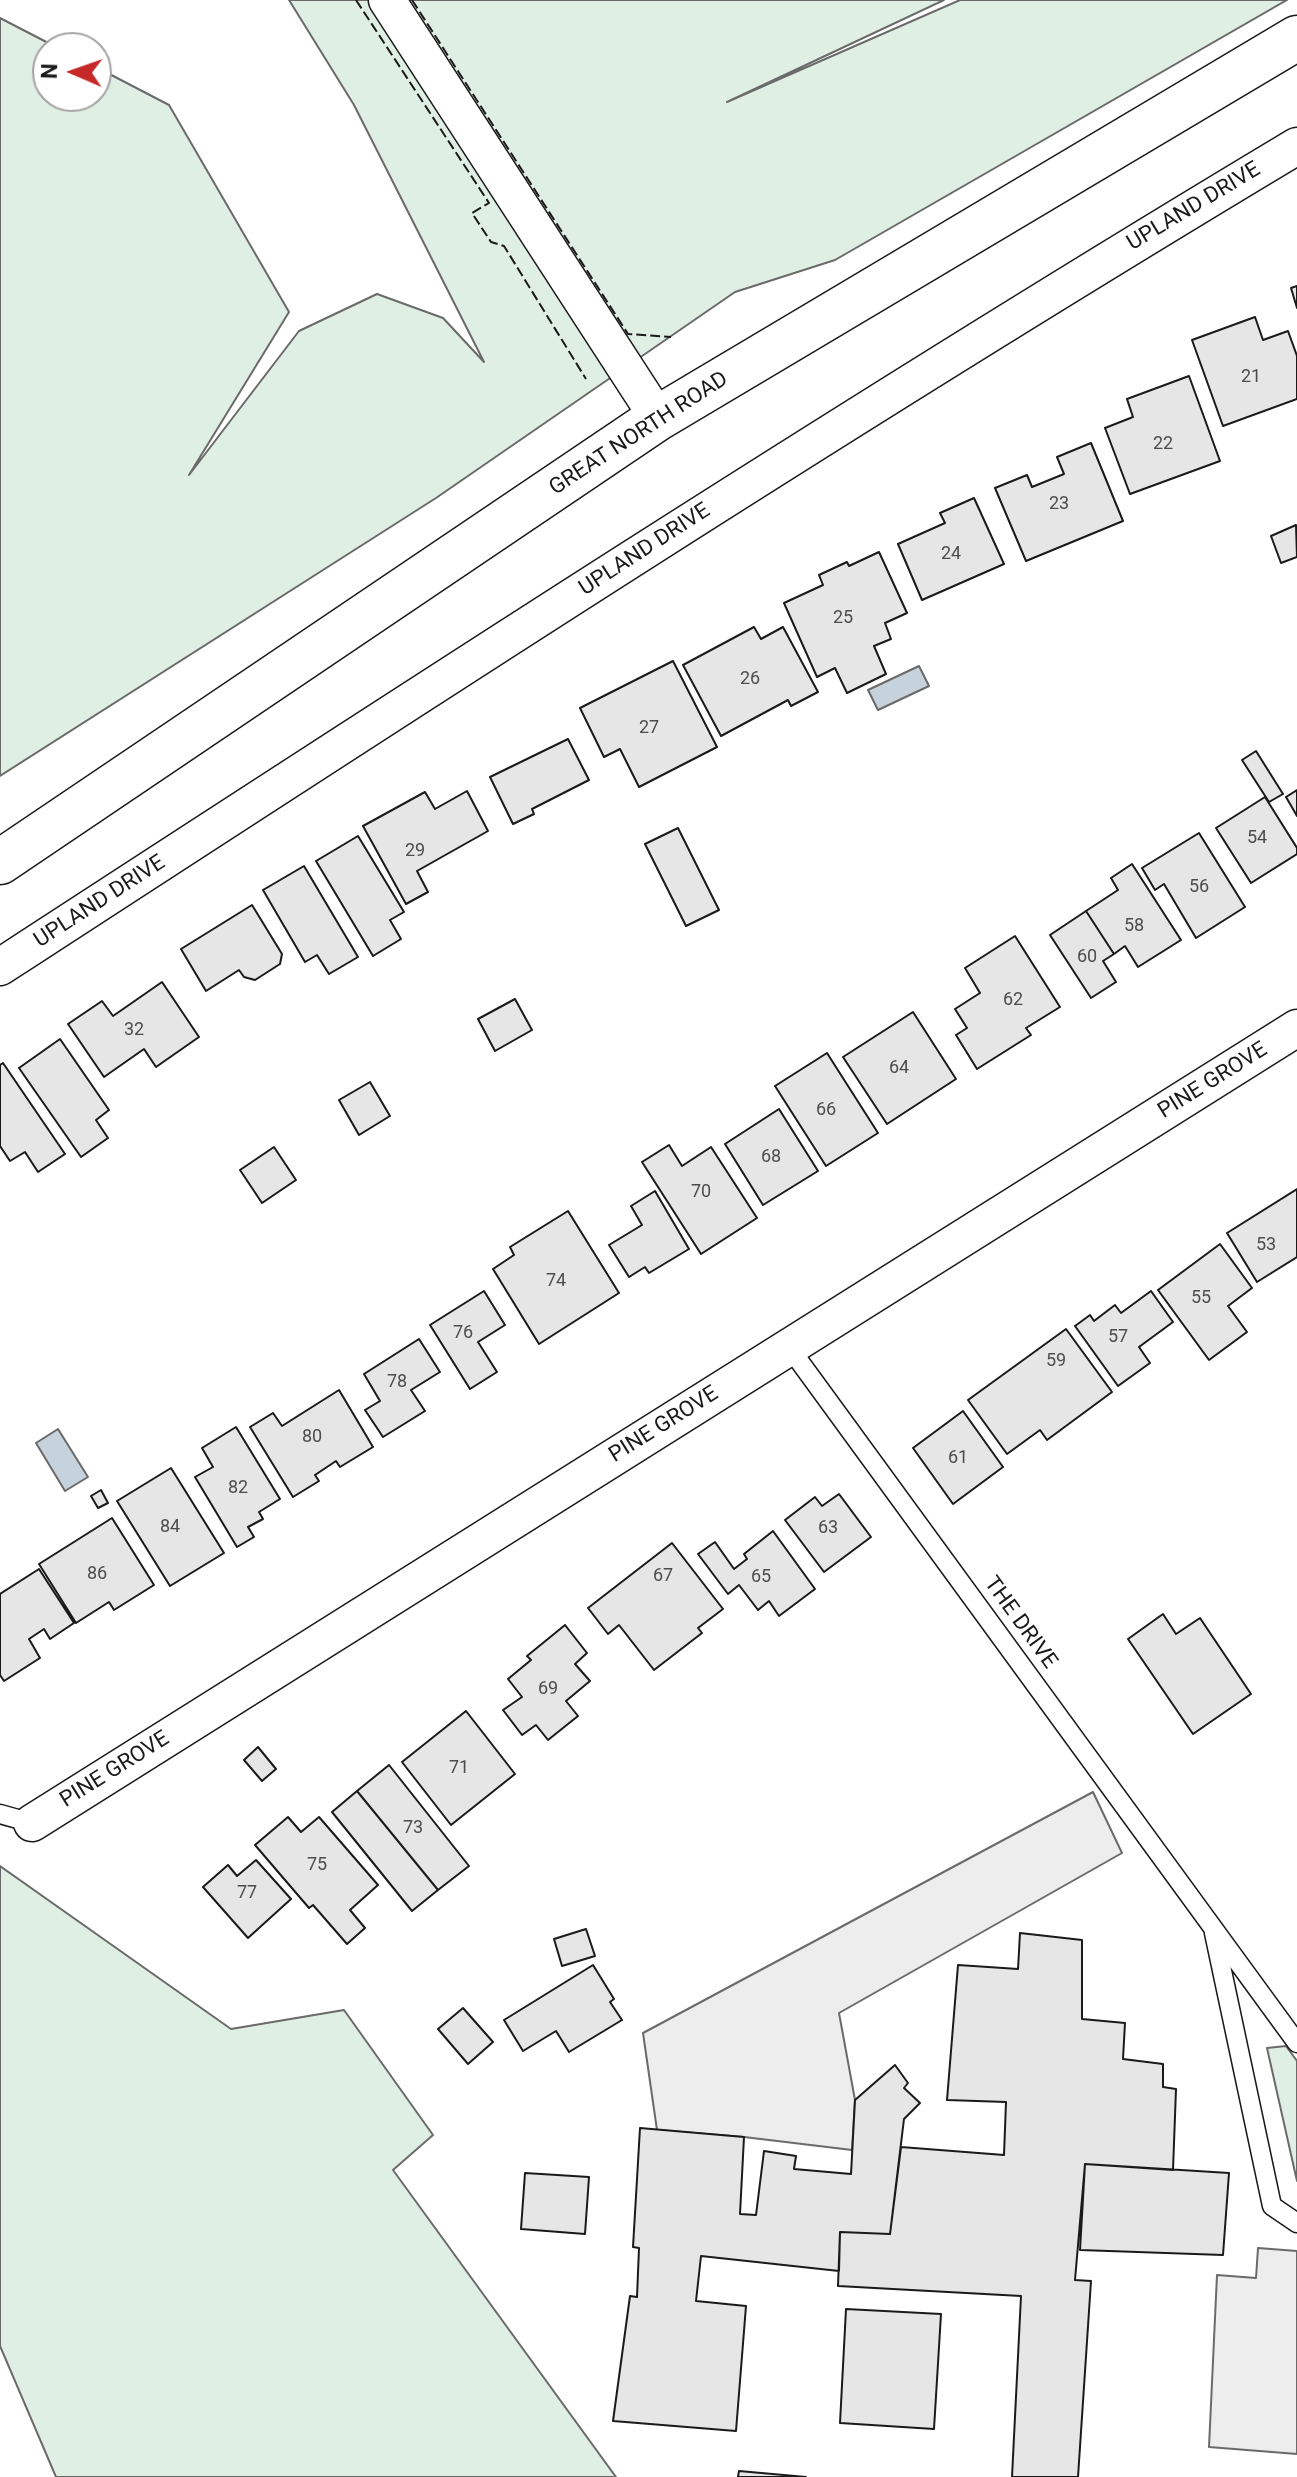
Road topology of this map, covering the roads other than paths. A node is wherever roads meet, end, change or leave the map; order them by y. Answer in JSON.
{"nodes":[{"id":1,"x":387,"y":0,"type":"edge"},
{"id":2,"x":1297,"y":38,"type":"edge"},
{"id":3,"x":1297,"y":146,"type":"edge"},
{"id":4,"x":658,"y":418,"type":"junction"},
{"id":5,"x":0,"y":862,"type":"edge"},
{"id":6,"x":0,"y":967,"type":"edge"},
{"id":7,"x":1297,"y":1028,"type":"edge"},
{"id":8,"x":789,"y":1347,"type":"junction"},
{"id":9,"x":16,"y":1818,"type":"edge"},
{"id":10,"x":1212,"y":1927,"type":"junction"},
{"id":11,"x":1297,"y":2043,"type":"edge"},
{"id":12,"x":1297,"y":2223,"type":"edge"}],
"edges":[{"from":1,"to":4,"type":"street"},
{"from":2,"to":4,"type":"main road","name":"GREAT NORTH ROAD"},
{"from":3,"to":6,"type":"street","name":"UPLAND DRIVE"},
{"from":4,"to":5,"type":"main road","name":"GREAT NORTH ROAD"},
{"from":7,"to":8,"type":"street","name":"PINE GROVE"},
{"from":8,"to":9,"type":"street","name":"PINE GROVE"},
{"from":8,"to":10,"type":"lane","name":"THE DRIVE"},
{"from":10,"to":11,"type":"lane","name":"THE DRIVE"},
{"from":10,"to":12,"type":"lane","name":"THE DRIVE"}]}
